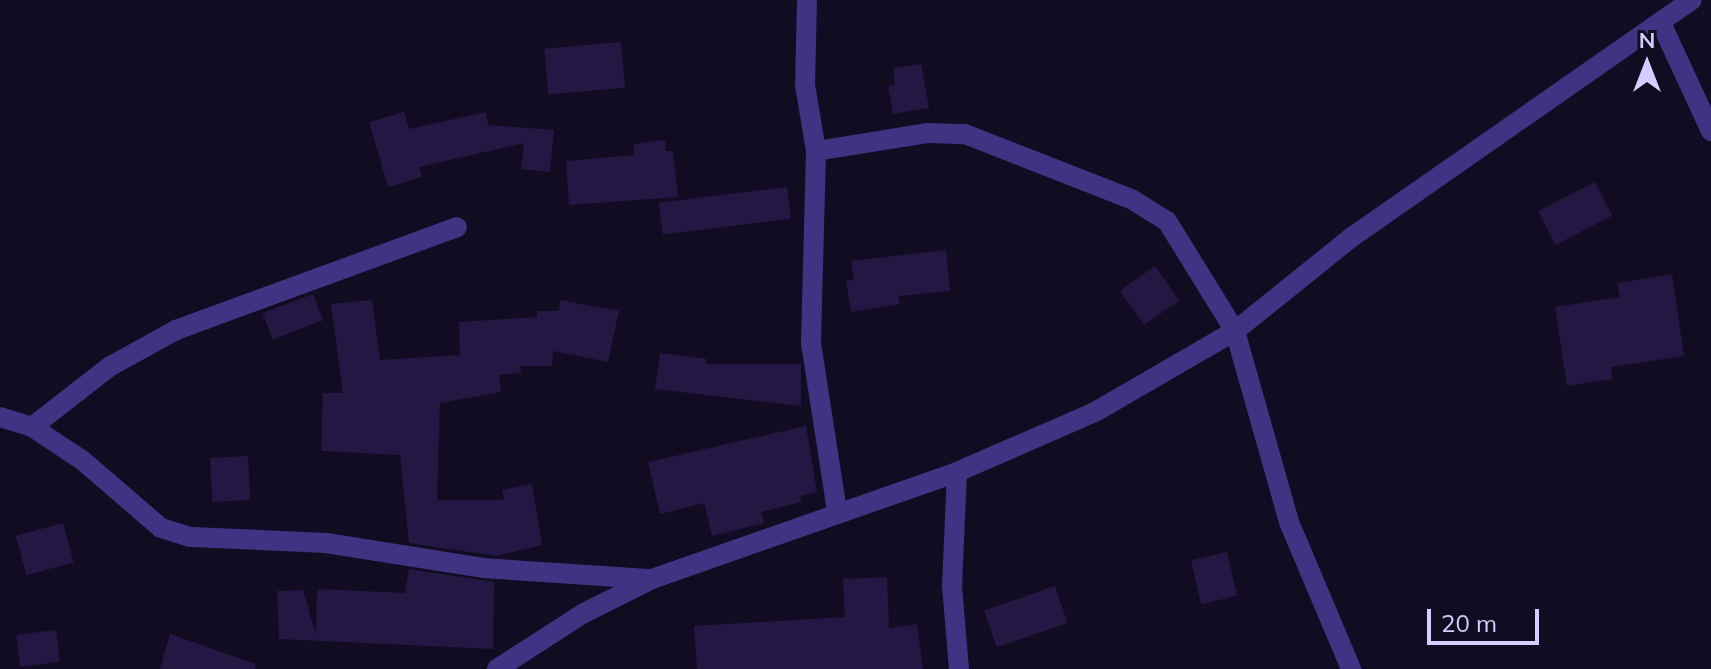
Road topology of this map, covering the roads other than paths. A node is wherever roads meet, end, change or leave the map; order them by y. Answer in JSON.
{"nodes":[{"id":1,"x":807,"y":0,"type":"edge"},
{"id":2,"x":1692,"y":0,"type":"edge"},
{"id":3,"x":1661,"y":23,"type":"junction"},
{"id":4,"x":1711,"y":131,"type":"edge"},
{"id":5,"x":816,"y":151,"type":"junction"},
{"id":6,"x":457,"y":227,"type":"dead end"},
{"id":7,"x":1235,"y":331,"type":"junction"},
{"id":8,"x":3,"y":414,"type":"edge"},
{"id":9,"x":32,"y":427,"type":"junction"},
{"id":10,"x":957,"y":472,"type":"junction"},
{"id":11,"x":837,"y":511,"type":"junction"},
{"id":12,"x":652,"y":579,"type":"junction"},
{"id":13,"x":497,"y":669,"type":"edge"},
{"id":14,"x":959,"y":669,"type":"edge"},
{"id":15,"x":1351,"y":669,"type":"edge"}],
"edges":[{"from":1,"to":5,"type":"street"},
{"from":2,"to":3,"type":"street"},
{"from":3,"to":4,"type":"street"},
{"from":3,"to":7,"type":"street"},
{"from":5,"to":7,"type":"street"},
{"from":5,"to":11,"type":"street"},
{"from":6,"to":9,"type":"street"},
{"from":7,"to":10,"type":"street"},
{"from":7,"to":15,"type":"street"},
{"from":8,"to":9,"type":"street"},
{"from":9,"to":12,"type":"street"},
{"from":10,"to":11,"type":"street"},
{"from":10,"to":14,"type":"street"},
{"from":11,"to":12,"type":"street"},
{"from":12,"to":13,"type":"street"}]}
